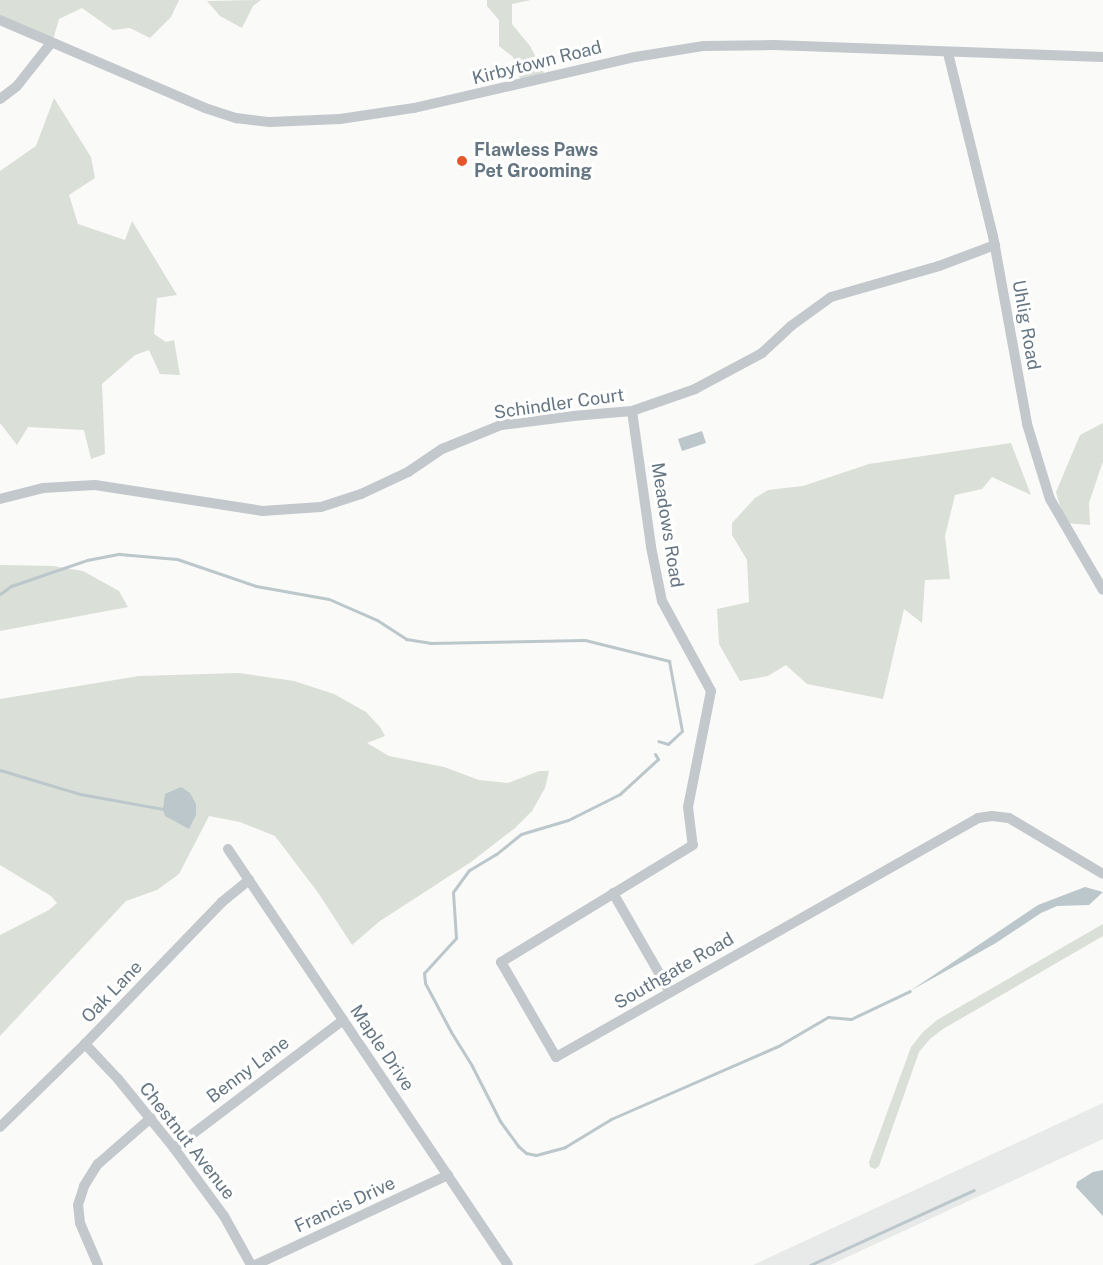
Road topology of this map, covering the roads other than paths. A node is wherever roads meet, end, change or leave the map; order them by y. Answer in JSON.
{"nodes":[{"id":1,"x":0,"y":20,"type":"edge"},
{"id":2,"x":51,"y":42,"type":"junction"},
{"id":3,"x":948,"y":53,"type":"junction"},
{"id":4,"x":1103,"y":57,"type":"edge"},
{"id":5,"x":0,"y":99,"type":"edge"},
{"id":6,"x":995,"y":245,"type":"junction"},
{"id":7,"x":632,"y":411,"type":"junction"},
{"id":8,"x":0,"y":499,"type":"edge"},
{"id":9,"x":1103,"y":590,"type":"edge"},
{"id":10,"x":693,"y":845,"type":"joint"},
{"id":11,"x":228,"y":849,"type":"dead end"},
{"id":12,"x":1103,"y":874,"type":"edge"},
{"id":13,"x":249,"y":880,"type":"junction"},
{"id":14,"x":613,"y":893,"type":"junction"},
{"id":15,"x":670,"y":992,"type":"junction"},
{"id":16,"x":343,"y":1020,"type":"junction"},
{"id":17,"x":85,"y":1044,"type":"junction"},
{"id":18,"x":151,"y":1118,"type":"junction"},
{"id":19,"x":0,"y":1127,"type":"edge"},
{"id":20,"x":174,"y":1148,"type":"junction"},
{"id":21,"x":448,"y":1175,"type":"junction"},
{"id":22,"x":98,"y":1265,"type":"edge"},
{"id":23,"x":253,"y":1265,"type":"edge"},
{"id":24,"x":508,"y":1265,"type":"edge"}],
"edges":[{"from":1,"to":2,"type":"street","name":"Kirbytown Road"},
{"from":2,"to":3,"type":"street","name":"Kirbytown Road"},
{"from":2,"to":5,"type":"street"},
{"from":3,"to":4,"type":"street","name":"Kirbytown Road"},
{"from":3,"to":6,"type":"street","name":"Uhlig Road"},
{"from":6,"to":7,"type":"street","name":"Schindler Court"},
{"from":6,"to":9,"type":"street","name":"Uhlig Road"},
{"from":7,"to":8,"type":"street","name":"Schindler Court"},
{"from":7,"to":10,"type":"street","name":"Meadows Road"},
{"from":10,"to":14,"type":"street","name":"Southgate Road"},
{"from":11,"to":13,"type":"street","name":"Maple Drive"},
{"from":12,"to":15,"type":"street","name":"Southgate Road"},
{"from":13,"to":16,"type":"street","name":"Maple Drive"},
{"from":13,"to":17,"type":"street","name":"Oak Lane"},
{"from":14,"to":15,"type":"street"},
{"from":14,"to":15,"type":"street","name":"Southgate Road"},
{"from":16,"to":20,"type":"street","name":"Benny Lane"},
{"from":16,"to":21,"type":"street","name":"Maple Drive"},
{"from":17,"to":18,"type":"street","name":"Chestnut Avenue"},
{"from":17,"to":19,"type":"street","name":"Oak Lane"},
{"from":18,"to":20,"type":"street","name":"Chestnut Avenue"},
{"from":18,"to":22,"type":"street"},
{"from":20,"to":23,"type":"street","name":"Chestnut Avenue"},
{"from":21,"to":23,"type":"street","name":"Francis Drive"},
{"from":21,"to":24,"type":"street","name":"Maple Drive"}]}
